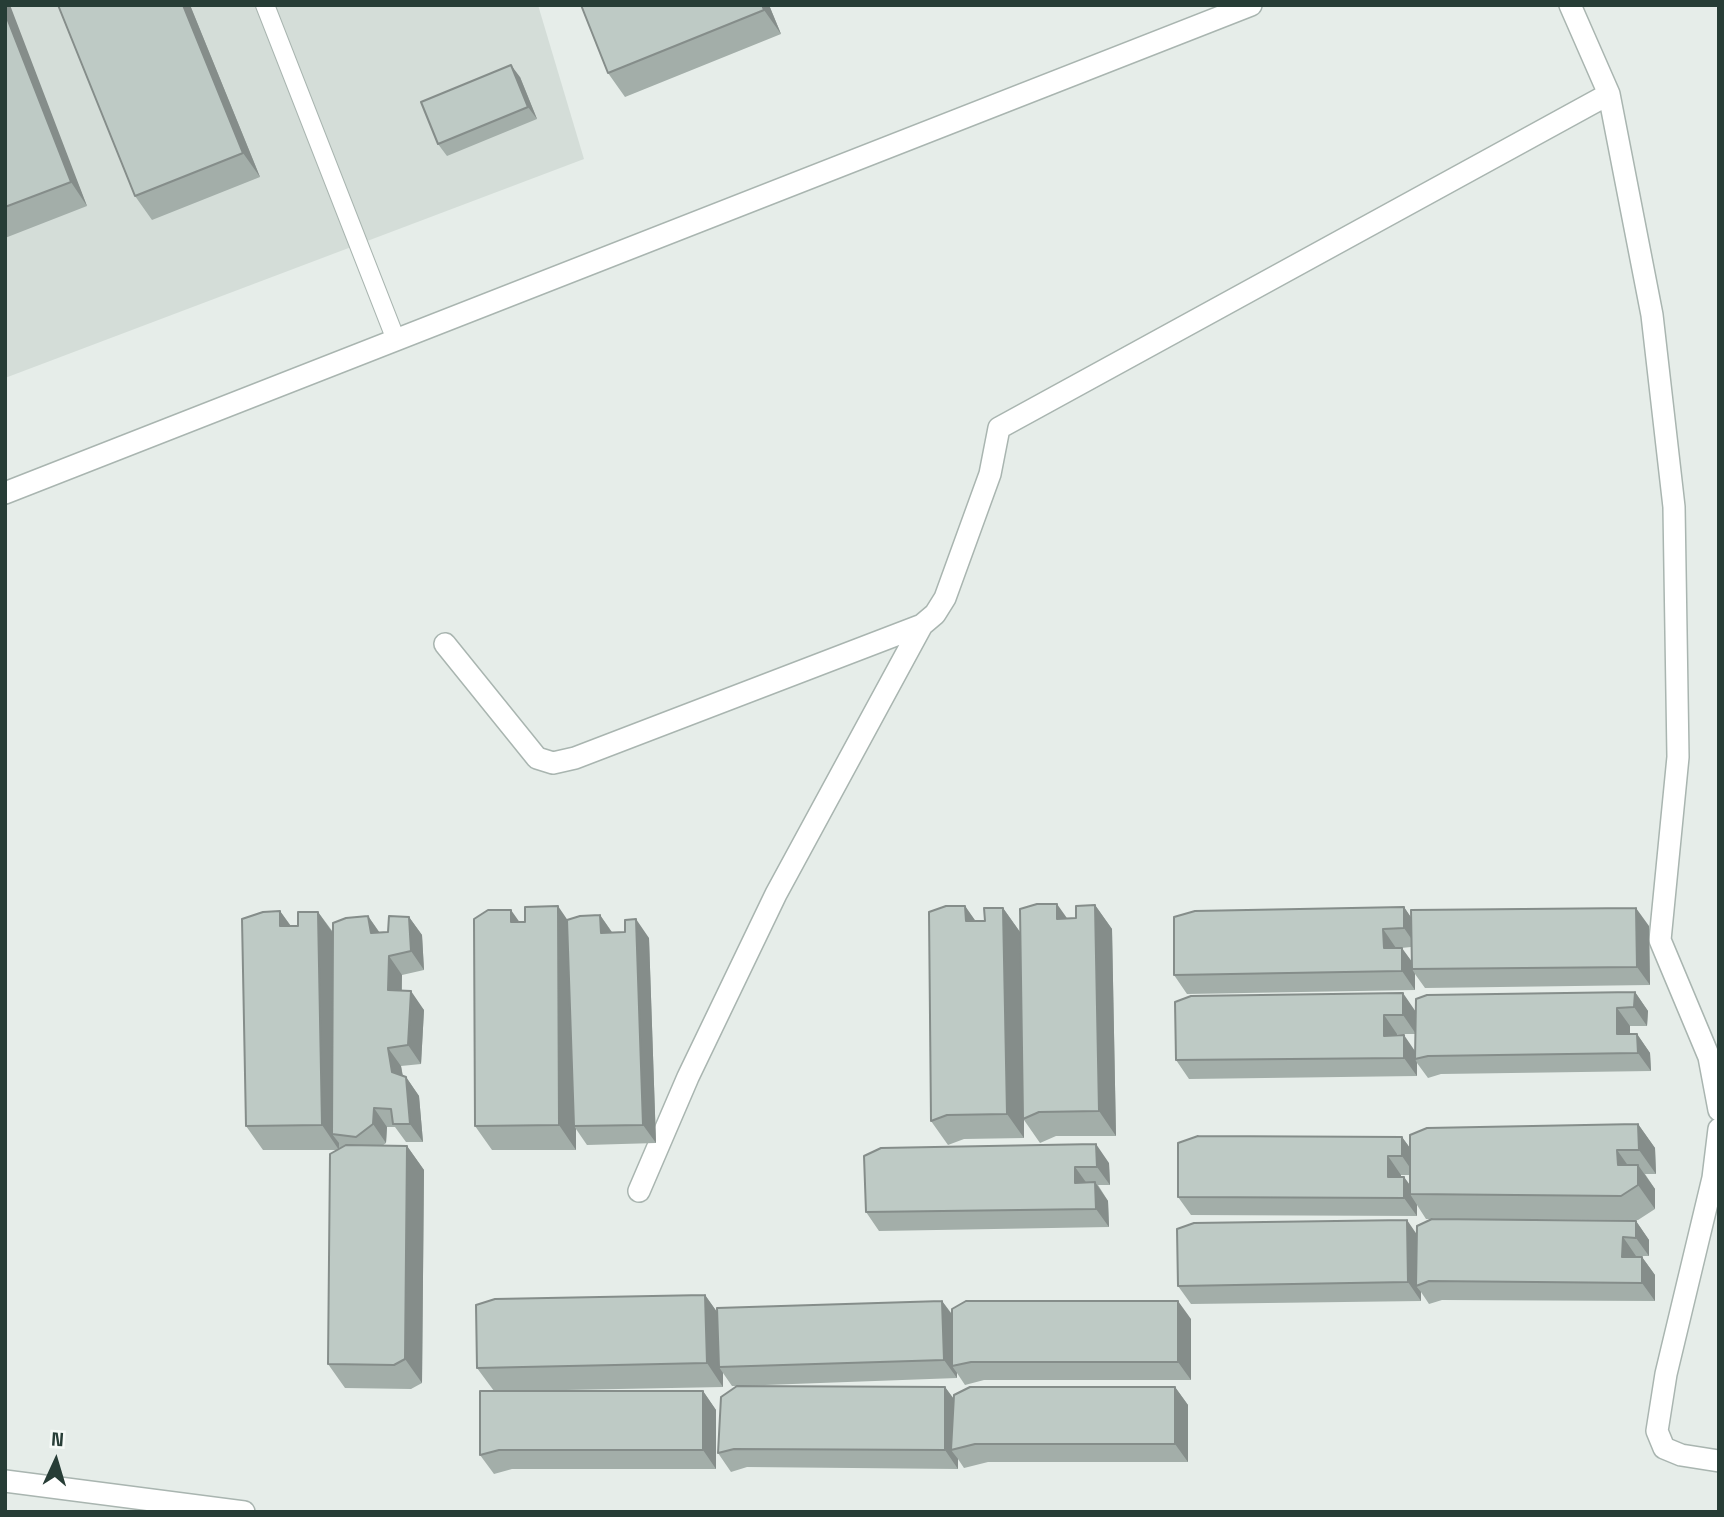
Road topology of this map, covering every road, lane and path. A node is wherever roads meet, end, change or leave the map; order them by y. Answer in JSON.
{"nodes":[{"id":1,"x":265,"y":5,"type":"edge"},
{"id":2,"x":1251,"y":5,"type":"edge"},
{"id":3,"x":1570,"y":5,"type":"edge"},
{"id":4,"x":1609,"y":94,"type":"junction"},
{"id":5,"x":396,"y":340,"type":"junction"},
{"id":6,"x":5,"y":493,"type":"edge"},
{"id":7,"x":922,"y":625,"type":"junction"},
{"id":8,"x":444,"y":644,"type":"dead end"},
{"id":9,"x":1719,"y":1110,"type":"edge"},
{"id":10,"x":1719,"y":1129,"type":"edge"},
{"id":11,"x":639,"y":1191,"type":"dead end"},
{"id":12,"x":1719,"y":1461,"type":"edge"},
{"id":13,"x":5,"y":1481,"type":"edge"},
{"id":14,"x":244,"y":1512,"type":"edge"}],
"edges":[{"from":1,"to":5,"type":"lane"},
{"from":2,"to":5,"type":"street"},
{"from":3,"to":4,"type":"street"},
{"from":4,"to":7,"type":"street"},
{"from":4,"to":9,"type":"street"},
{"from":5,"to":6,"type":"street"},
{"from":7,"to":8,"type":"street"},
{"from":7,"to":11,"type":"street"},
{"from":10,"to":12,"type":"street"},
{"from":13,"to":14,"type":"street"}]}
